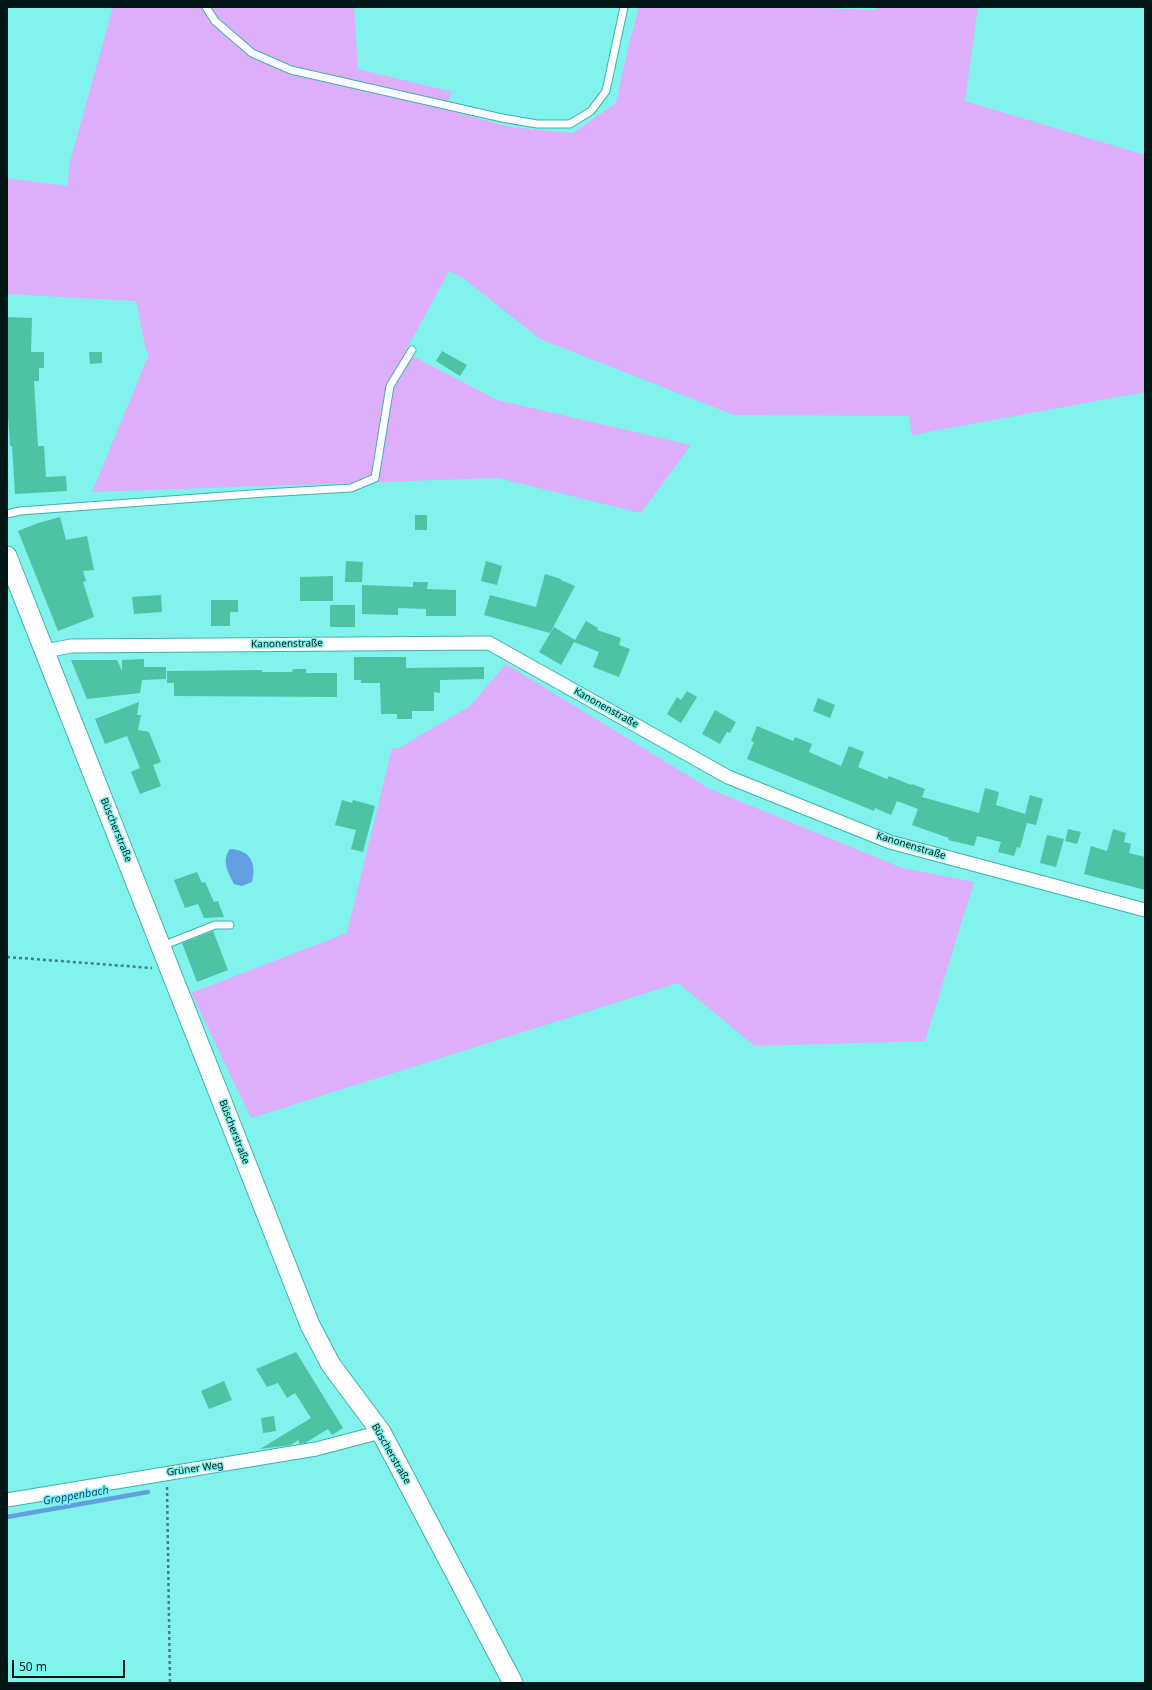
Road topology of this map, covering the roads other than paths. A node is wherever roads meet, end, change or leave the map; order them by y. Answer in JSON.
{"nodes":[{"id":1,"x":206,"y":7,"type":"edge"},
{"id":2,"x":624,"y":7,"type":"edge"},
{"id":3,"x":412,"y":350,"type":"dead end"},
{"id":4,"x":7,"y":514,"type":"edge"},
{"id":5,"x":7,"y":556,"type":"edge"},
{"id":6,"x":45,"y":652,"type":"junction"},
{"id":7,"x":1145,"y":910,"type":"edge"},
{"id":8,"x":230,"y":926,"type":"dead end"},
{"id":9,"x":161,"y":946,"type":"junction"},
{"id":10,"x":381,"y":1432,"type":"junction"},
{"id":11,"x":7,"y":1500,"type":"edge"},
{"id":12,"x":513,"y":1683,"type":"edge"}],
"edges":[{"from":1,"to":2,"type":"lane"},
{"from":3,"to":4,"type":"lane"},
{"from":5,"to":6,"type":"street","name":"Büscherstraße"},
{"from":6,"to":7,"type":"street","name":"Kanonenstraße"},
{"from":6,"to":9,"type":"street","name":"Büscherstraße"},
{"from":8,"to":9,"type":"lane"},
{"from":9,"to":10,"type":"street","name":"Büscherstraße"},
{"from":10,"to":11,"type":"street","name":"Grüner Weg"},
{"from":10,"to":12,"type":"street","name":"Büscherstraße"}]}
